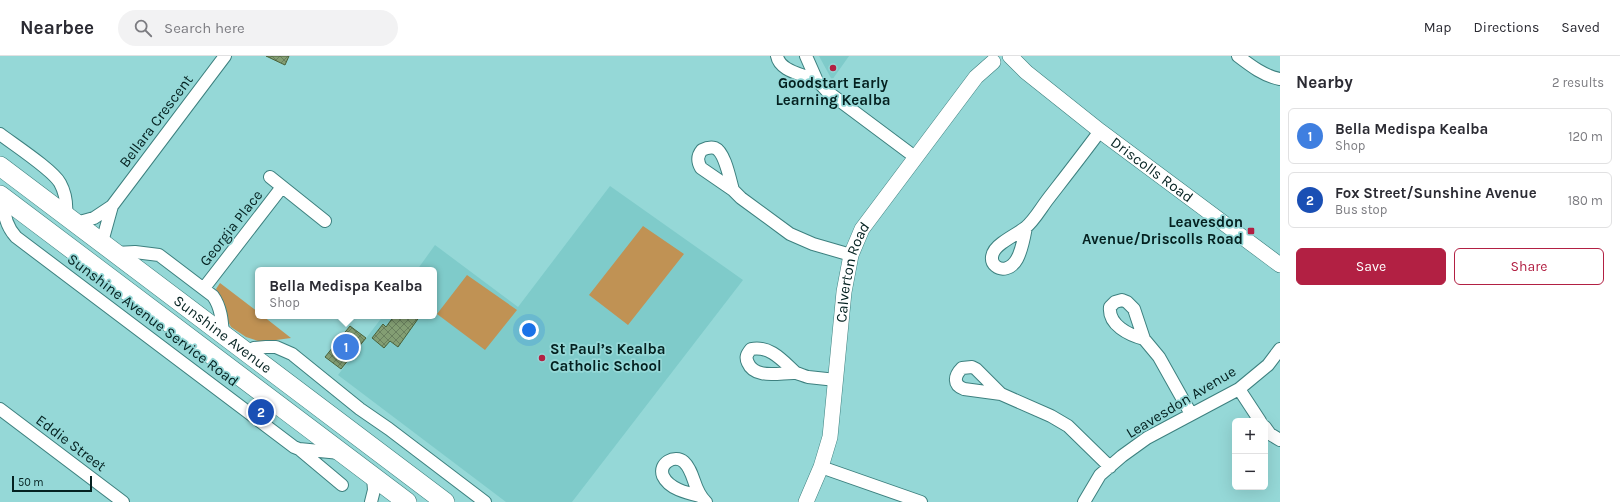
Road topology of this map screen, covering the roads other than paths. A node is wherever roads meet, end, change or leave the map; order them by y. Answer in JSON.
{"nodes":[{"id":1,"x":225,"y":56,"type":"edge"},
{"id":2,"x":777,"y":56,"type":"edge"},
{"id":3,"x":806,"y":56,"type":"edge"},
{"id":4,"x":1238,"y":56,"type":"edge"},
{"id":5,"x":996,"y":58,"type":"edge"},
{"id":6,"x":1280,"y":79,"type":"edge"},
{"id":7,"x":817,"y":81,"type":"junction"},
{"id":8,"x":1100,"y":131,"type":"junction"},
{"id":9,"x":0,"y":134,"type":"edge"},
{"id":10,"x":915,"y":157,"type":"junction"},
{"id":11,"x":0,"y":166,"type":"edge"},
{"id":12,"x":270,"y":177,"type":"dead end"},
{"id":13,"x":282,"y":187,"type":"junction"},
{"id":14,"x":733,"y":190,"type":"dead end"},
{"id":15,"x":2,"y":196,"type":"edge"},
{"id":16,"x":112,"y":206,"type":"junction"},
{"id":17,"x":71,"y":219,"type":"junction"},
{"id":18,"x":325,"y":221,"type":"dead end"},
{"id":19,"x":5,"y":227,"type":"edge"},
{"id":20,"x":1026,"y":227,"type":"dead end"},
{"id":21,"x":109,"y":248,"type":"junction"},
{"id":22,"x":851,"y":255,"type":"junction"},
{"id":23,"x":1280,"y":265,"type":"edge"},
{"id":24,"x":204,"y":288,"type":"junction"},
{"id":25,"x":223,"y":334,"type":"junction"},
{"id":26,"x":1144,"y":339,"type":"dead end"},
{"id":27,"x":1280,"y":349,"type":"edge"},
{"id":28,"x":247,"y":352,"type":"junction"},
{"id":29,"x":796,"y":373,"type":"dead end"},
{"id":30,"x":237,"y":374,"type":"junction"},
{"id":31,"x":836,"y":380,"type":"junction"},
{"id":32,"x":1239,"y":388,"type":"junction"},
{"id":33,"x":1001,"y":394,"type":"dead end"},
{"id":34,"x":0,"y":409,"type":"edge"},
{"id":35,"x":1191,"y":414,"type":"junction"},
{"id":36,"x":1258,"y":418,"type":"edge"},
{"id":37,"x":1268,"y":431,"type":"edge"},
{"id":38,"x":1280,"y":440,"type":"edge"},
{"id":39,"x":299,"y":449,"type":"junction"},
{"id":40,"x":341,"y":453,"type":"junction"},
{"id":41,"x":1110,"y":467,"type":"junction"},
{"id":42,"x":821,"y":468,"type":"junction"},
{"id":43,"x":373,"y":477,"type":"junction"},
{"id":44,"x":342,"y":484,"type":"dead end"},
{"id":45,"x":400,"y":501,"type":"edge"},
{"id":46,"x":123,"y":502,"type":"edge"},
{"id":47,"x":372,"y":502,"type":"edge"},
{"id":48,"x":444,"y":502,"type":"edge"},
{"id":49,"x":485,"y":502,"type":"edge"},
{"id":50,"x":806,"y":502,"type":"edge"},
{"id":51,"x":921,"y":502,"type":"edge"},
{"id":52,"x":1084,"y":502,"type":"edge"}],
"edges":[{"from":1,"to":16,"type":"street","name":"Bellara Crescent"},
{"from":2,"to":7,"type":"street"},
{"from":3,"to":7,"type":"street"},
{"from":4,"to":6,"type":"street"},
{"from":5,"to":8,"type":"street","name":"Driscolls Road"},
{"from":5,"to":10,"type":"street","name":"Calverton Road"},
{"from":7,"to":10,"type":"street"},
{"from":8,"to":20,"type":"street"},
{"from":8,"to":23,"type":"street","name":"Driscolls Road"},
{"from":9,"to":17,"type":"street"},
{"from":10,"to":22,"type":"street","name":"Calverton Road"},
{"from":11,"to":17,"type":"main road","name":"Sunshine Avenue"},
{"from":12,"to":13,"type":"street","name":"Georgia Place"},
{"from":13,"to":18,"type":"street","name":"Georgia Place"},
{"from":13,"to":24,"type":"street","name":"Georgia Place"},
{"from":14,"to":22,"type":"street"},
{"from":15,"to":19,"type":"street","name":"Sunshine Avenue Service Road"},
{"from":15,"to":30,"type":"main road","name":"Sunshine Avenue"},
{"from":16,"to":17,"type":"street"},
{"from":16,"to":21,"type":"street"},
{"from":17,"to":21,"type":"main road","name":"Sunshine Avenue"},
{"from":19,"to":39,"type":"street","name":"Sunshine Avenue Service Road"},
{"from":21,"to":24,"type":"street","name":"Sunshine Avenue Service Road"},
{"from":21,"to":25,"type":"main road","name":"Sunshine Avenue"},
{"from":22,"to":31,"type":"street","name":"Calverton Road"},
{"from":24,"to":25,"type":"street","name":"Sunshine Avenue Service Road"},
{"from":25,"to":28,"type":"main road","name":"Sunshine Avenue"},
{"from":26,"to":35,"type":"street"},
{"from":27,"to":32,"type":"street","name":"Leavesdon Avenue"},
{"from":28,"to":30,"type":"main road"},
{"from":28,"to":48,"type":"main road","name":"Sunshine Avenue"},
{"from":28,"to":49,"type":"street","name":"Sunshine Avenue Service Road"},
{"from":29,"to":31,"type":"street"},
{"from":30,"to":40,"type":"main road","name":"Sunshine Avenue"},
{"from":31,"to":42,"type":"street","name":"Calverton Road"},
{"from":32,"to":35,"type":"street","name":"Leavesdon Avenue"},
{"from":32,"to":36,"type":"street"},
{"from":33,"to":41,"type":"street"},
{"from":34,"to":46,"type":"street","name":"Eddie Street"},
{"from":35,"to":41,"type":"street","name":"Leavesdon Avenue"},
{"from":37,"to":38,"type":"street"},
{"from":39,"to":40,"type":"street","name":"Sunshine Avenue Service Road"},
{"from":39,"to":44,"type":"street","name":"Sunshine Avenue Service Road"},
{"from":40,"to":43,"type":"main road","name":"Sunshine Avenue"},
{"from":41,"to":52,"type":"street","name":"Leavesdon Avenue"},
{"from":42,"to":50,"type":"street","name":"Calverton Road"},
{"from":42,"to":51,"type":"street"},
{"from":43,"to":45,"type":"main road","name":"Sunshine Avenue"},
{"from":43,"to":47,"type":"street"}]}
